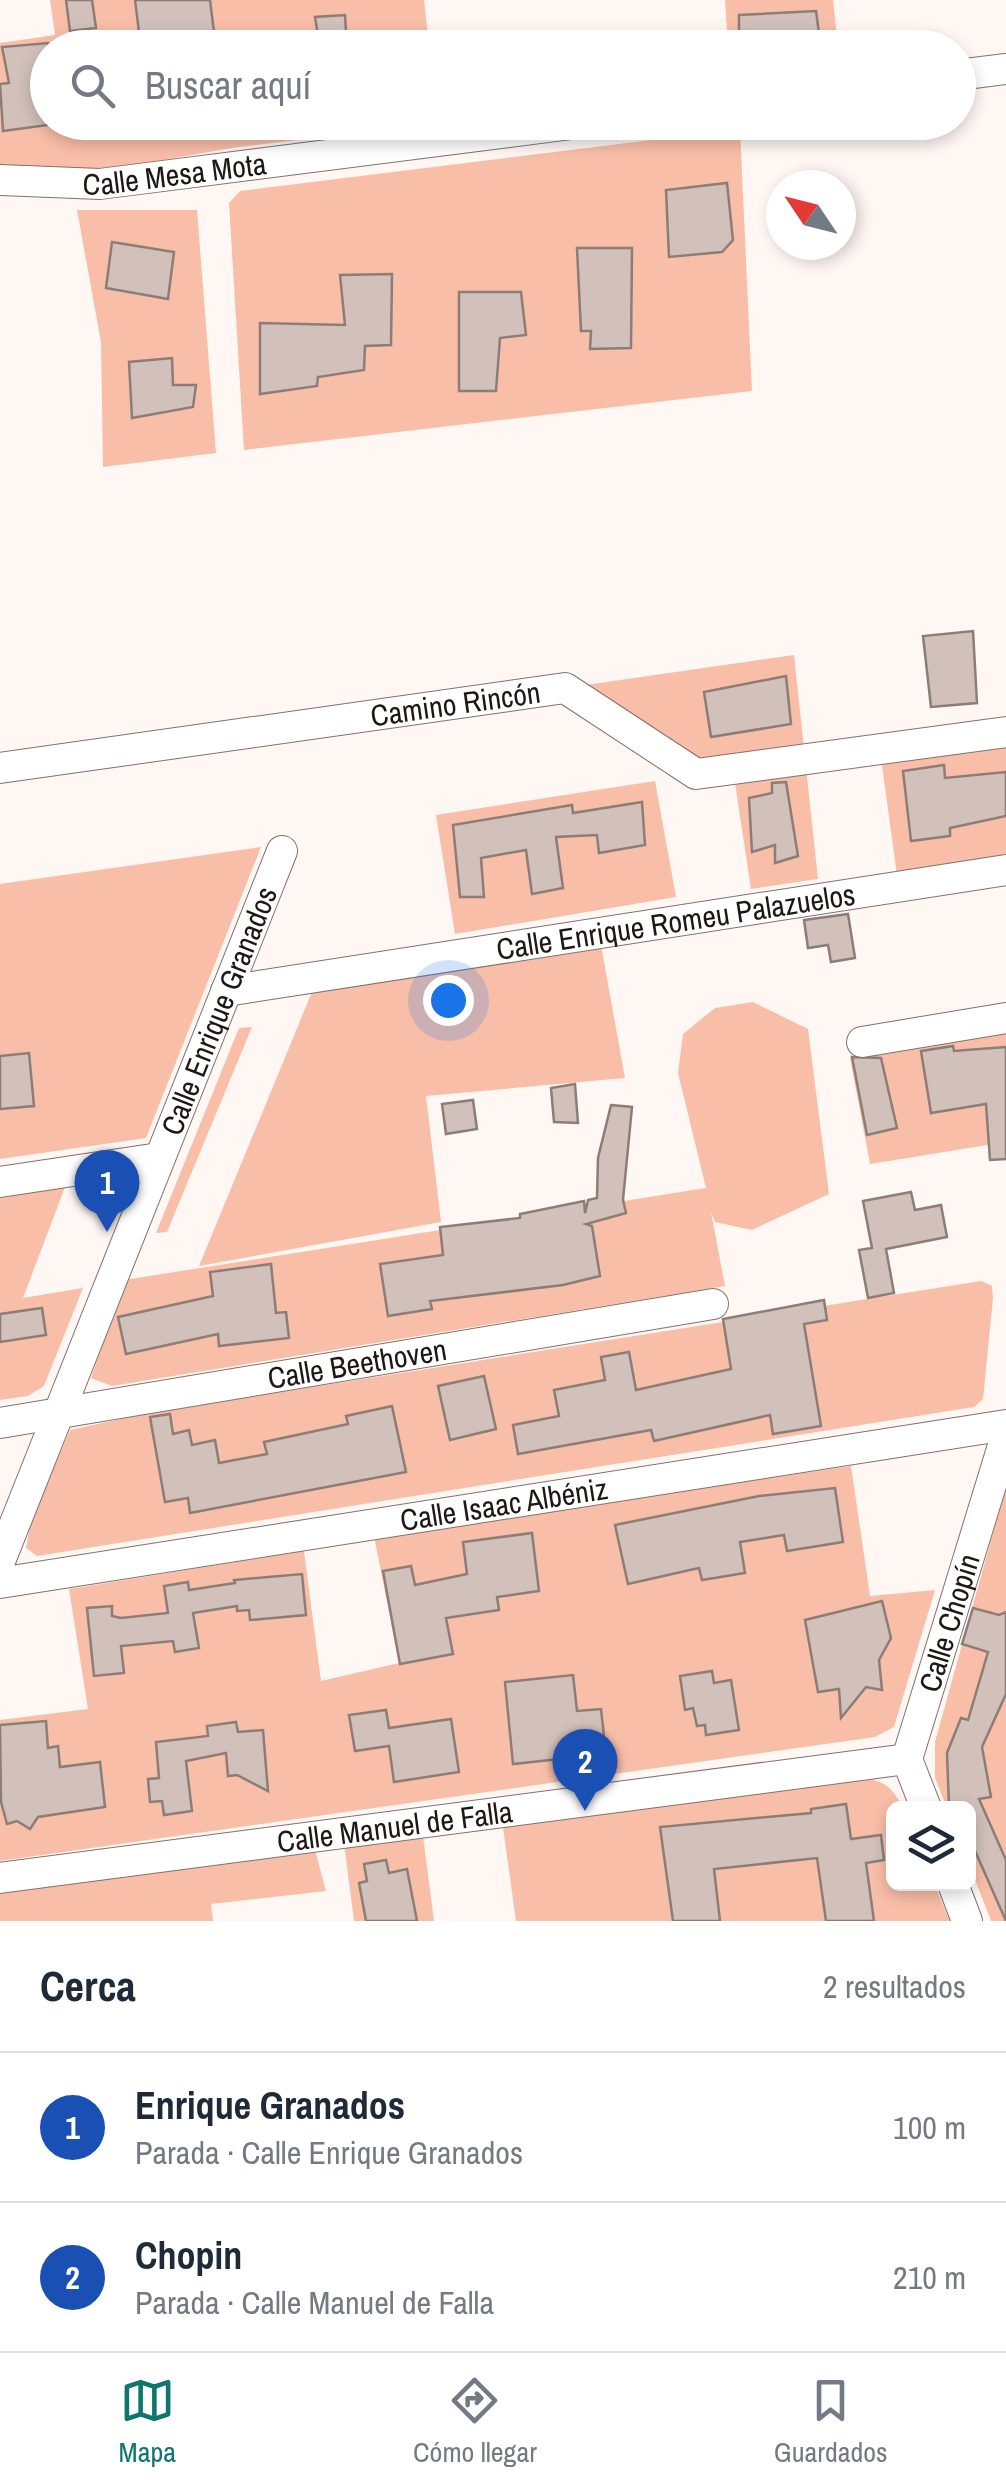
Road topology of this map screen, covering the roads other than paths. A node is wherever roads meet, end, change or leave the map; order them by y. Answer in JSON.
{"nodes":[{"id":1,"x":1006,"y":69,"type":"edge"},
{"id":2,"x":976,"y":73,"type":"edge"},
{"id":3,"x":446,"y":140,"type":"edge"},
{"id":4,"x":0,"y":180,"type":"edge"},
{"id":5,"x":1006,"y":732,"type":"edge"},
{"id":6,"x":0,"y":768,"type":"edge"},
{"id":7,"x":282,"y":852,"type":"dead end"},
{"id":8,"x":1006,"y":870,"type":"edge"},
{"id":9,"x":226,"y":992,"type":"junction"},
{"id":10,"x":1006,"y":1018,"type":"edge"},
{"id":11,"x":862,"y":1042,"type":"dead end"},
{"id":12,"x":160,"y":1158,"type":"junction"},
{"id":13,"x":0,"y":1182,"type":"edge"},
{"id":14,"x":713,"y":1304,"type":"dead end"},
{"id":15,"x":58,"y":1414,"type":"junction"},
{"id":16,"x":0,"y":1422,"type":"edge"},
{"id":17,"x":1006,"y":1425,"type":"edge"},
{"id":18,"x":1006,"y":1436,"type":"edge"},
{"id":19,"x":0,"y":1561,"type":"edge"},
{"id":20,"x":0,"y":1583,"type":"edge"},
{"id":21,"x":907,"y":1759,"type":"junction"},
{"id":22,"x":923,"y":1801,"type":"edge"},
{"id":23,"x":0,"y":1878,"type":"edge"},
{"id":24,"x":957,"y":1891,"type":"edge"},
{"id":25,"x":968,"y":1921,"type":"edge"}],
"edges":[{"from":1,"to":2,"type":"street"},
{"from":3,"to":4,"type":"street","name":"Calle Mesa Mota"},
{"from":5,"to":6,"type":"street","name":"Camino Rincón"},
{"from":7,"to":9,"type":"street","name":"Calle Enrique Granados"},
{"from":8,"to":9,"type":"street","name":"Calle Enrique Romeu Palazuelos"},
{"from":9,"to":12,"type":"street","name":"Calle Enrique Granados"},
{"from":10,"to":11,"type":"street"},
{"from":12,"to":13,"type":"street"},
{"from":12,"to":15,"type":"street","name":"Calle Enrique Granados"},
{"from":14,"to":15,"type":"street","name":"Calle Beethoven"},
{"from":15,"to":16,"type":"street","name":"Calle Beethoven"},
{"from":15,"to":19,"type":"street","name":"Calle Enrique Granados"},
{"from":17,"to":20,"type":"street","name":"Calle Isaac Albéniz"},
{"from":18,"to":21,"type":"street","name":"Calle Chopín"},
{"from":21,"to":22,"type":"street"},
{"from":21,"to":23,"type":"street","name":"Calle Manuel de Falla"},
{"from":24,"to":25,"type":"street"}]}
